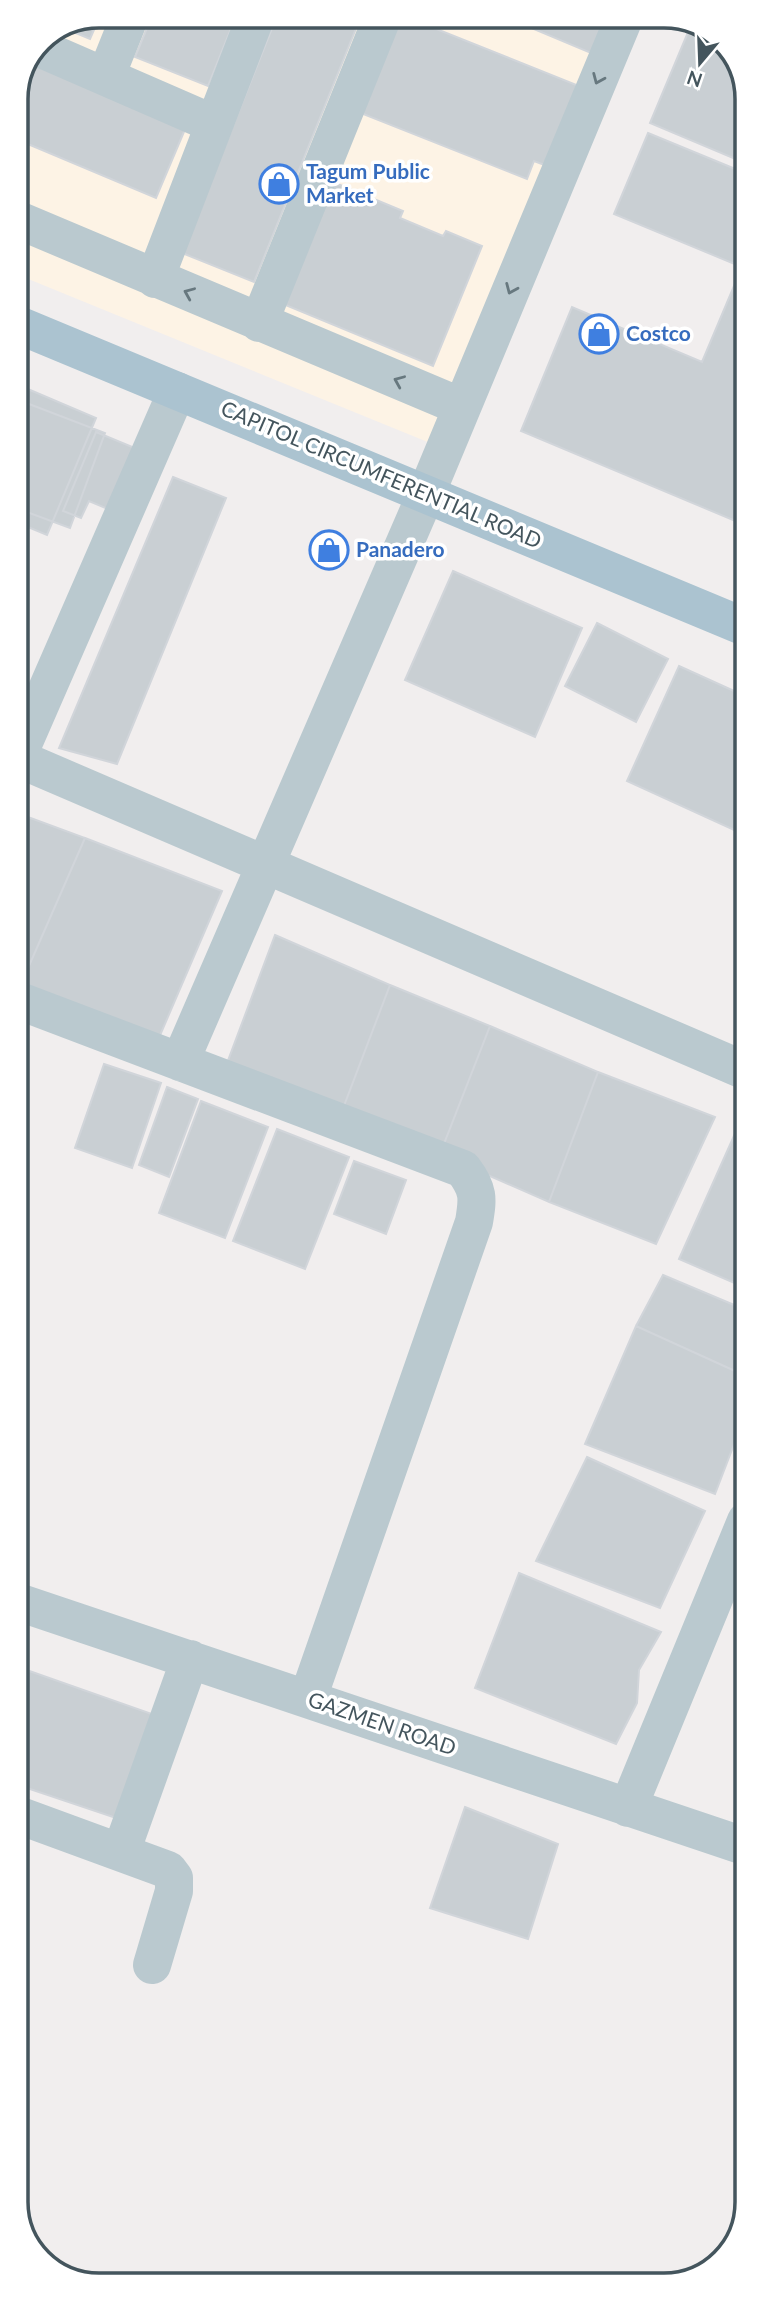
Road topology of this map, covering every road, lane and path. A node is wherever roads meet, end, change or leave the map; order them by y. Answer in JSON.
{"nodes":[{"id":1,"x":125,"y":28,"type":"edge"},
{"id":2,"x":251,"y":28,"type":"edge"},
{"id":3,"x":378,"y":28,"type":"edge"},
{"id":4,"x":620,"y":28,"type":"edge"},
{"id":5,"x":47,"y":51,"type":"edge"},
{"id":6,"x":106,"y":76,"type":"junction"},
{"id":7,"x":214,"y":124,"type":"junction"},
{"id":8,"x":28,"y":224,"type":"edge"},
{"id":9,"x":155,"y":279,"type":"junction"},
{"id":10,"x":260,"y":323,"type":"junction"},
{"id":11,"x":28,"y":329,"type":"edge"},
{"id":12,"x":177,"y":391,"type":"junction"},
{"id":13,"x":462,"y":407,"type":"junction"},
{"id":14,"x":426,"y":494,"type":"junction"},
{"id":15,"x":735,"y":623,"type":"edge"},
{"id":16,"x":28,"y":733,"type":"edge"},
{"id":17,"x":28,"y":763,"type":"edge"},
{"id":18,"x":265,"y":865,"type":"junction"},
{"id":19,"x":28,"y":1004,"type":"edge"},
{"id":20,"x":180,"y":1062,"type":"junction"},
{"id":21,"x":735,"y":1066,"type":"edge"},
{"id":22,"x":735,"y":1548,"type":"edge"},
{"id":23,"x":28,"y":1605,"type":"edge"},
{"id":24,"x":190,"y":1660,"type":"junction"},
{"id":25,"x":308,"y":1698,"type":"junction"},
{"id":26,"x":628,"y":1808,"type":"junction"},
{"id":27,"x":28,"y":1819,"type":"edge"},
{"id":28,"x":735,"y":1843,"type":"edge"},
{"id":29,"x":121,"y":1852,"type":"junction"},
{"id":30,"x":152,"y":1965,"type":"dead end"}],
"edges":[{"from":1,"to":6,"type":"street"},
{"from":2,"to":7,"type":"street"},
{"from":3,"to":10,"type":"street"},
{"from":4,"to":13,"type":"street","one_way":true},
{"from":5,"to":6,"type":"street"},
{"from":6,"to":7,"type":"street"},
{"from":7,"to":9,"type":"street"},
{"from":8,"to":9,"type":"street"},
{"from":10,"to":9,"type":"street","one_way":true},
{"from":13,"to":10,"type":"street","one_way":true},
{"from":11,"to":12,"type":"main road","name":"CAPITOL CIRCUMFERENTIAL ROAD"},
{"from":12,"to":14,"type":"main road","name":"CAPITOL CIRCUMFERENTIAL ROAD"},
{"from":12,"to":16,"type":"street"},
{"from":13,"to":14,"type":"street"},
{"from":14,"to":15,"type":"main road","name":"CAPITOL CIRCUMFERENTIAL ROAD"},
{"from":14,"to":18,"type":"street"},
{"from":17,"to":18,"type":"street"},
{"from":18,"to":20,"type":"street"},
{"from":18,"to":21,"type":"street"},
{"from":19,"to":20,"type":"street"},
{"from":20,"to":25,"type":"street"},
{"from":22,"to":26,"type":"street"},
{"from":23,"to":24,"type":"street","name":"GAZMEN ROAD"},
{"from":24,"to":25,"type":"street","name":"GAZMEN ROAD"},
{"from":24,"to":29,"type":"street"},
{"from":25,"to":26,"type":"street","name":"GAZMEN ROAD"},
{"from":26,"to":28,"type":"street","name":"GAZMEN ROAD"},
{"from":27,"to":29,"type":"street"},
{"from":29,"to":30,"type":"street"}]}
